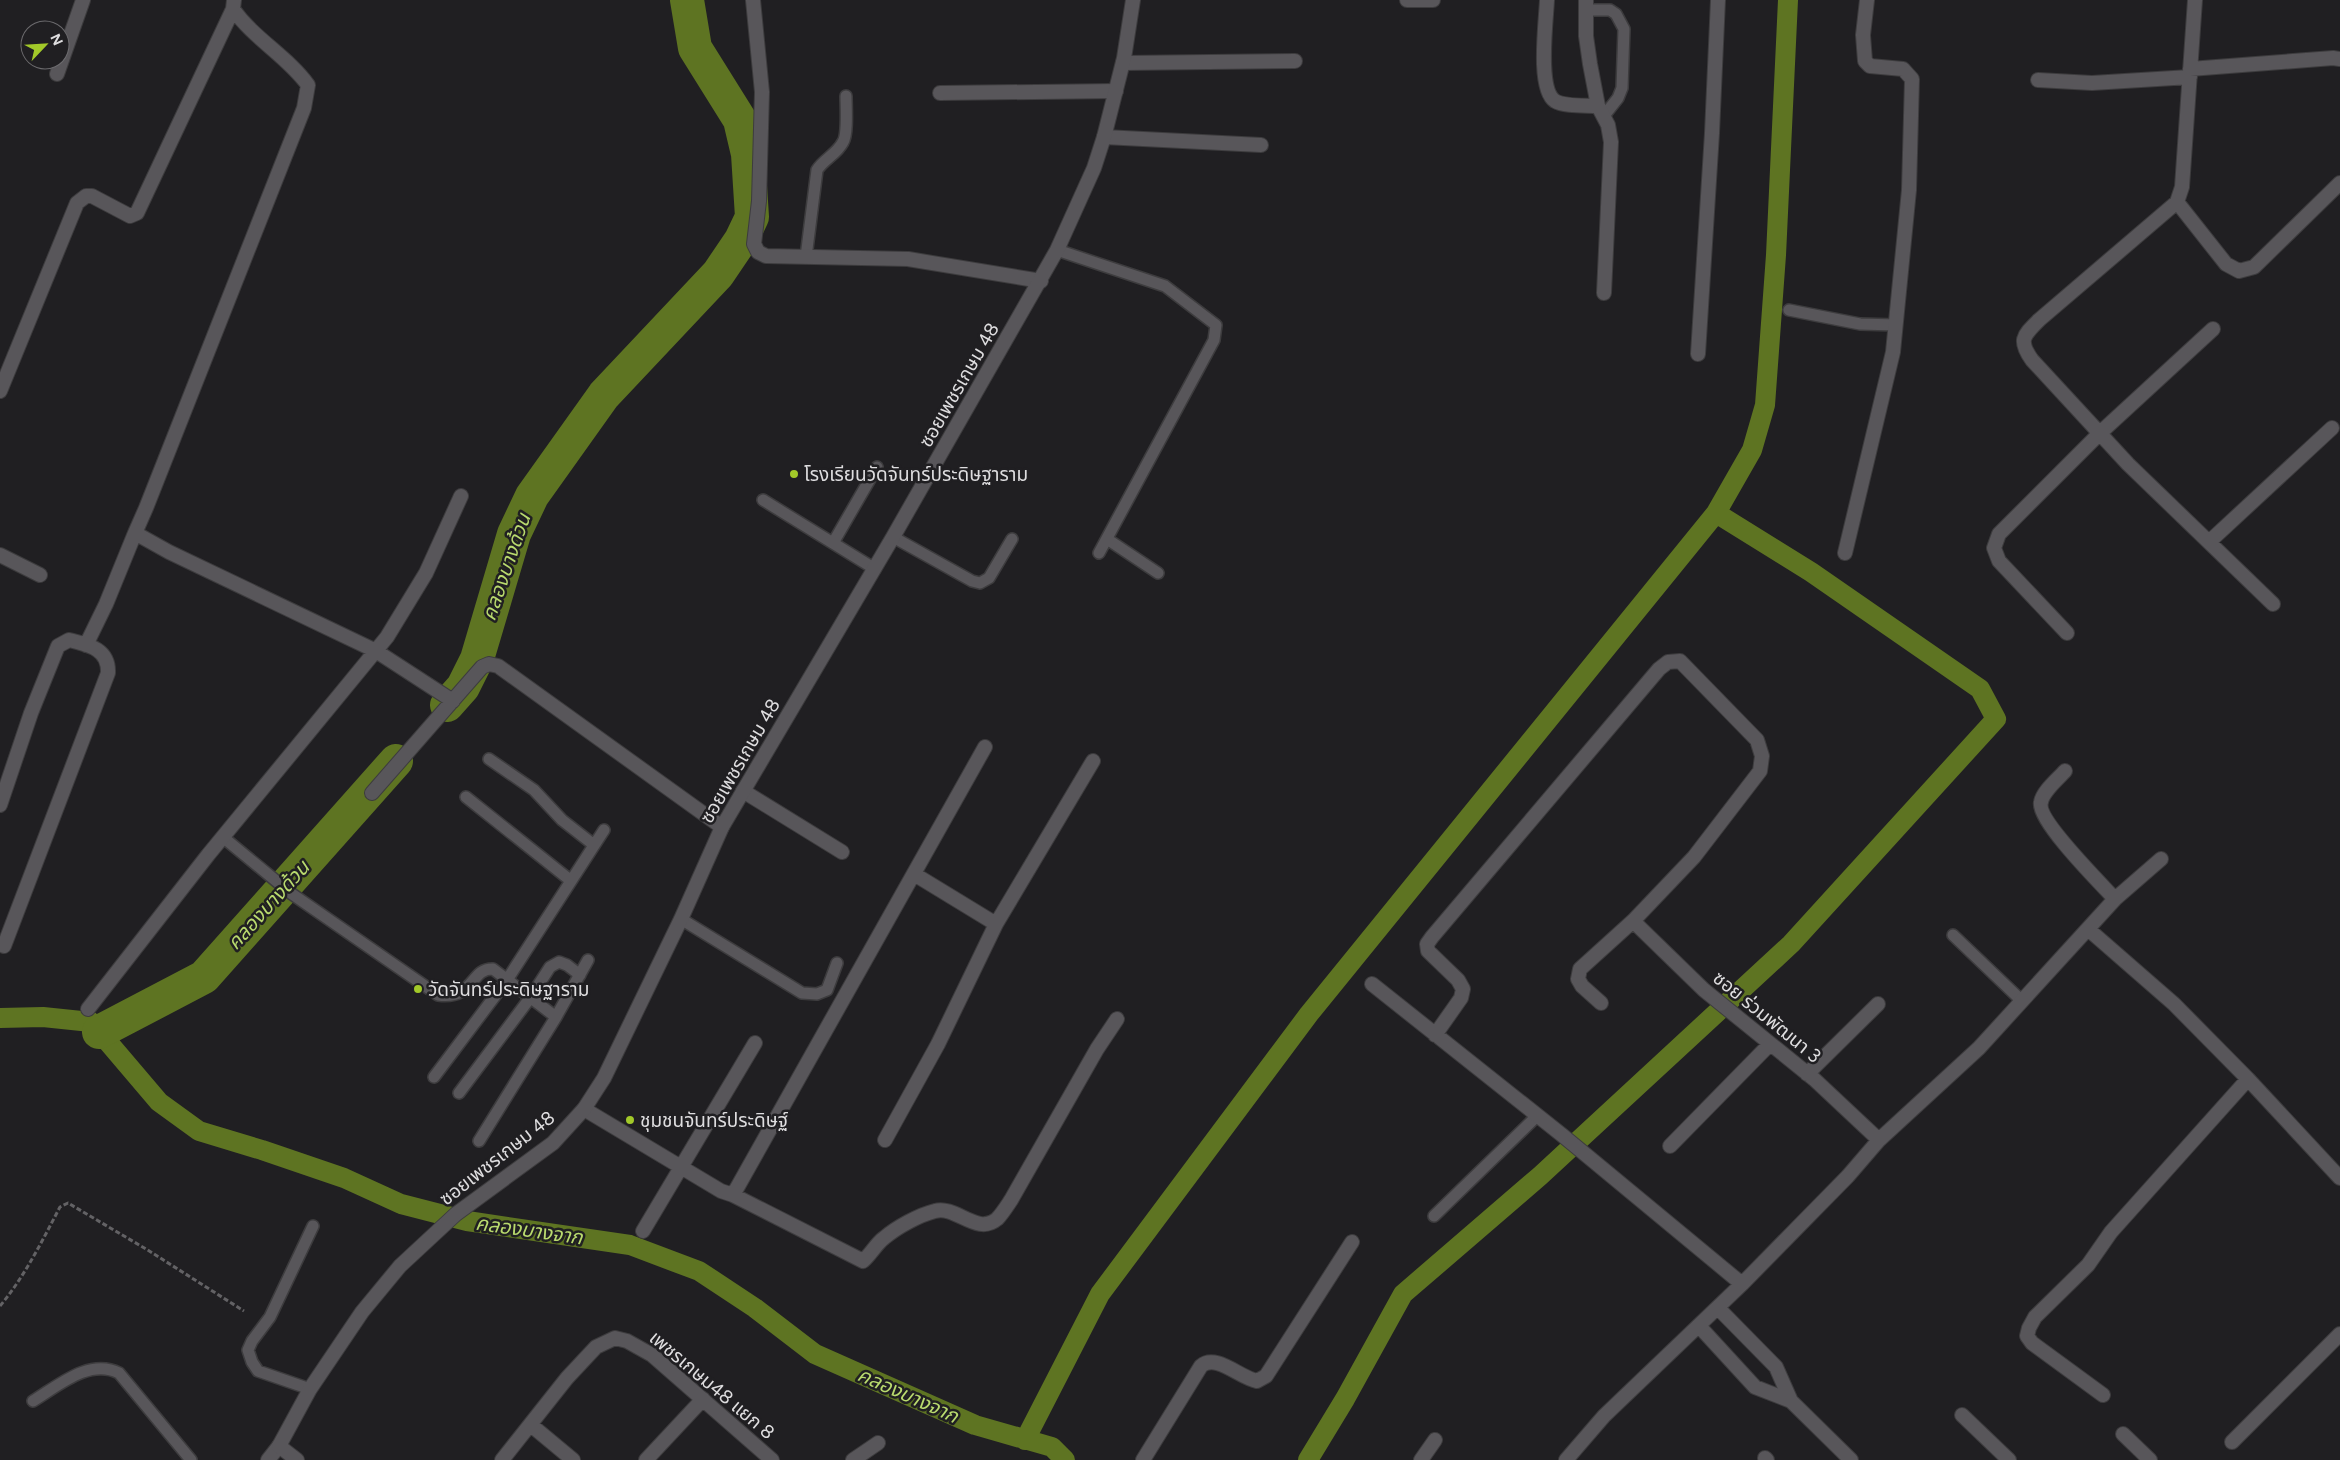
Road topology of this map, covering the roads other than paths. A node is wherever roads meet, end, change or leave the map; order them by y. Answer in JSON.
{"nodes":[{"id":1,"x":83,"y":0,"type":"edge"},
{"id":2,"x":753,"y":0,"type":"edge"},
{"id":3,"x":1133,"y":0,"type":"edge"},
{"id":4,"x":1411,"y":0,"type":"edge"},
{"id":5,"x":1433,"y":0,"type":"edge"},
{"id":6,"x":1547,"y":0,"type":"edge"},
{"id":7,"x":1718,"y":0,"type":"edge"},
{"id":8,"x":1867,"y":0,"type":"edge"},
{"id":9,"x":2195,"y":0,"type":"edge"},
{"id":10,"x":234,"y":4,"type":"edge"},
{"id":11,"x":1586,"y":5,"type":"edge"},
{"id":12,"x":2340,"y":59,"type":"edge"},
{"id":13,"x":1296,"y":61,"type":"dead end"},
{"id":14,"x":1123,"y":63,"type":"junction"},
{"id":15,"x":2190,"y":73,"type":"junction"},
{"id":16,"x":57,"y":74,"type":"dead end"},
{"id":17,"x":2038,"y":80,"type":"dead end"},
{"id":18,"x":1116,"y":91,"type":"junction"},
{"id":19,"x":940,"y":93,"type":"dead end"},
{"id":20,"x":846,"y":96,"type":"dead end"},
{"id":21,"x":1600,"y":112,"type":"junction"},
{"id":22,"x":1104,"y":136,"type":"junction"},
{"id":23,"x":1261,"y":145,"type":"dead end"},
{"id":24,"x":2340,"y":182,"type":"edge"},
{"id":25,"x":2177,"y":202,"type":"junction"},
{"id":26,"x":1057,"y":250,"type":"junction"},
{"id":27,"x":806,"y":257,"type":"junction"},
{"id":28,"x":1041,"y":281,"type":"junction"},
{"id":29,"x":1604,"y":293,"type":"dead end"},
{"id":30,"x":1789,"y":310,"type":"dead end"},
{"id":31,"x":1896,"y":325,"type":"junction"},
{"id":32,"x":2213,"y":329,"type":"dead end"},
{"id":33,"x":1698,"y":354,"type":"dead end"},
{"id":34,"x":0,"y":391,"type":"edge"},
{"id":35,"x":2332,"y":428,"type":"dead end"},
{"id":36,"x":2100,"y":434,"type":"junction"},
{"id":37,"x":877,"y":467,"type":"dead end"},
{"id":38,"x":461,"y":496,"type":"dead end"},
{"id":39,"x":763,"y":500,"type":"dead end"},
{"id":40,"x":134,"y":533,"type":"junction"},
{"id":41,"x":894,"y":537,"type":"junction"},
{"id":42,"x":1107,"y":539,"type":"junction"},
{"id":43,"x":1012,"y":540,"type":"dead end"},
{"id":44,"x":2208,"y":542,"type":"junction"},
{"id":45,"x":833,"y":543,"type":"junction"},
{"id":46,"x":1099,"y":552,"type":"dead end"},
{"id":47,"x":1846,"y":552,"type":"dead end"},
{"id":48,"x":0,"y":555,"type":"edge"},
{"id":49,"x":875,"y":569,"type":"junction"},
{"id":50,"x":1158,"y":573,"type":"dead end"},
{"id":51,"x":40,"y":575,"type":"dead end"},
{"id":52,"x":2272,"y":604,"type":"dead end"},
{"id":53,"x":2067,"y":633,"type":"dead end"},
{"id":54,"x":86,"y":645,"type":"junction"},
{"id":55,"x":376,"y":651,"type":"junction"},
{"id":56,"x":449,"y":698,"type":"junction"},
{"id":57,"x":985,"y":748,"type":"dead end"},
{"id":58,"x":489,"y":758,"type":"dead end"},
{"id":59,"x":1093,"y":761,"type":"dead end"},
{"id":60,"x":2065,"y":771,"type":"dead end"},
{"id":61,"x":743,"y":791,"type":"junction"},
{"id":62,"x":372,"y":793,"type":"dead end"},
{"id":63,"x":466,"y":797,"type":"dead end"},
{"id":64,"x":0,"y":806,"type":"edge"},
{"id":65,"x":722,"y":827,"type":"junction"},
{"id":66,"x":604,"y":830,"type":"dead end"},
{"id":67,"x":224,"y":838,"type":"junction"},
{"id":68,"x":594,"y":845,"type":"junction"},
{"id":69,"x":842,"y":852,"type":"dead end"},
{"id":70,"x":2161,"y":859,"type":"dead end"},
{"id":71,"x":914,"y":874,"type":"junction"},
{"id":72,"x":570,"y":880,"type":"junction"},
{"id":73,"x":2115,"y":899,"type":"junction"},
{"id":74,"x":682,"y":919,"type":"junction"},
{"id":75,"x":1633,"y":921,"type":"junction"},
{"id":76,"x":996,"y":924,"type":"junction"},
{"id":77,"x":2088,"y":929,"type":"junction"},
{"id":78,"x":1953,"y":935,"type":"dead end"},
{"id":79,"x":4,"y":946,"type":"dead end"},
{"id":80,"x":588,"y":960,"type":"dead end"},
{"id":81,"x":837,"y":963,"type":"dead end"},
{"id":82,"x":580,"y":975,"type":"junction"},
{"id":83,"x":507,"y":980,"type":"junction"},
{"id":84,"x":1372,"y":984,"type":"dead end"},
{"id":85,"x":530,"y":998,"type":"junction"},
{"id":86,"x":2022,"y":1002,"type":"junction"},
{"id":87,"x":1602,"y":1003,"type":"dead end"},
{"id":88,"x":1878,"y":1004,"type":"dead end"},
{"id":89,"x":88,"y":1009,"type":"dead end"},
{"id":90,"x":556,"y":1016,"type":"junction"},
{"id":91,"x":1117,"y":1019,"type":"dead end"},
{"id":92,"x":1435,"y":1035,"type":"junction"},
{"id":93,"x":755,"y":1043,"type":"dead end"},
{"id":94,"x":1770,"y":1044,"type":"junction"},
{"id":95,"x":1807,"y":1074,"type":"junction"},
{"id":96,"x":434,"y":1077,"type":"dead end"},
{"id":97,"x":2248,"y":1078,"type":"junction"},
{"id":98,"x":459,"y":1093,"type":"dead end"},
{"id":99,"x":584,"y":1109,"type":"junction"},
{"id":100,"x":1537,"y":1116,"type":"junction"},
{"id":101,"x":885,"y":1140,"type":"dead end"},
{"id":102,"x":1879,"y":1140,"type":"junction"},
{"id":103,"x":479,"y":1141,"type":"dead end"},
{"id":104,"x":1670,"y":1146,"type":"dead end"},
{"id":105,"x":680,"y":1168,"type":"junction"},
{"id":106,"x":2340,"y":1178,"type":"edge"},
{"id":107,"x":733,"y":1196,"type":"junction"},
{"id":108,"x":1434,"y":1216,"type":"dead end"},
{"id":109,"x":313,"y":1226,"type":"dead end"},
{"id":110,"x":643,"y":1231,"type":"dead end"},
{"id":111,"x":1352,"y":1242,"type":"dead end"},
{"id":112,"x":1742,"y":1284,"type":"junction"},
{"id":113,"x":1718,"y":1308,"type":"junction"},
{"id":114,"x":1699,"y":1326,"type":"junction"},
{"id":115,"x":2340,"y":1334,"type":"edge"},
{"id":116,"x":310,"y":1389,"type":"junction"},
{"id":117,"x":2103,"y":1395,"type":"dead end"},
{"id":118,"x":703,"y":1400,"type":"junction"},
{"id":119,"x":1792,"y":1400,"type":"junction"},
{"id":120,"x":33,"y":1401,"type":"dead end"},
{"id":121,"x":1962,"y":1415,"type":"dead end"},
{"id":122,"x":531,"y":1425,"type":"junction"},
{"id":123,"x":2123,"y":1434,"type":"dead end"},
{"id":124,"x":1435,"y":1440,"type":"dead end"},
{"id":125,"x":2232,"y":1442,"type":"dead end"},
{"id":126,"x":878,"y":1444,"type":"dead end"},
{"id":127,"x":279,"y":1446,"type":"junction"},
{"id":128,"x":192,"y":1460,"type":"edge"},
{"id":129,"x":268,"y":1460,"type":"edge"},
{"id":130,"x":297,"y":1460,"type":"edge"},
{"id":131,"x":502,"y":1460,"type":"edge"},
{"id":132,"x":573,"y":1460,"type":"edge"},
{"id":133,"x":646,"y":1460,"type":"edge"},
{"id":134,"x":772,"y":1460,"type":"edge"},
{"id":135,"x":853,"y":1460,"type":"edge"},
{"id":136,"x":1143,"y":1460,"type":"edge"},
{"id":137,"x":1421,"y":1460,"type":"edge"},
{"id":138,"x":1566,"y":1460,"type":"edge"},
{"id":139,"x":1851,"y":1460,"type":"edge"},
{"id":140,"x":2009,"y":1460,"type":"edge"},
{"id":141,"x":2150,"y":1460,"type":"edge"}],
"edges":[{"from":1,"to":16,"type":"street"},
{"from":2,"to":27,"type":"street"},
{"from":3,"to":14,"type":"street","name":"ซอยเพชรเกษม 48"},
{"from":4,"to":5,"type":"street"},
{"from":6,"to":21,"type":"street"},
{"from":7,"to":33,"type":"street"},
{"from":8,"to":31,"type":"street"},
{"from":9,"to":15,"type":"street"},
{"from":10,"to":34,"type":"street"},
{"from":10,"to":40,"type":"street"},
{"from":11,"to":21,"type":"street"},
{"from":11,"to":21,"type":"lane"},
{"from":12,"to":15,"type":"street"},
{"from":13,"to":14,"type":"street"},
{"from":14,"to":18,"type":"street","name":"ซอยเพชรเกษม 48"},
{"from":15,"to":17,"type":"street"},
{"from":15,"to":25,"type":"street"},
{"from":18,"to":19,"type":"street"},
{"from":18,"to":22,"type":"street","name":"ซอยเพชรเกษม 48"},
{"from":20,"to":27,"type":"lane"},
{"from":21,"to":29,"type":"street"},
{"from":22,"to":23,"type":"street"},
{"from":22,"to":26,"type":"street","name":"ซอยเพชรเกษม 48"},
{"from":24,"to":25,"type":"street"},
{"from":25,"to":36,"type":"street"},
{"from":26,"to":28,"type":"street","name":"ซอยเพชรเกษม 48"},
{"from":26,"to":42,"type":"lane"},
{"from":27,"to":28,"type":"street"},
{"from":28,"to":41,"type":"street","name":"ซอยเพชรเกษม 48"},
{"from":30,"to":31,"type":"lane"},
{"from":31,"to":47,"type":"street"},
{"from":32,"to":36,"type":"street"},
{"from":35,"to":44,"type":"street"},
{"from":36,"to":44,"type":"street"},
{"from":36,"to":53,"type":"street"},
{"from":37,"to":45,"type":"lane"},
{"from":38,"to":55,"type":"street"},
{"from":39,"to":45,"type":"lane"},
{"from":40,"to":54,"type":"street"},
{"from":40,"to":55,"type":"street"},
{"from":41,"to":43,"type":"lane"},
{"from":41,"to":49,"type":"street","name":"ซอยเพชรเกษม 48"},
{"from":42,"to":46,"type":"lane"},
{"from":42,"to":50,"type":"lane"},
{"from":44,"to":52,"type":"street"},
{"from":45,"to":49,"type":"lane"},
{"from":48,"to":51,"type":"street"},
{"from":49,"to":61,"type":"street","name":"ซอยเพชรเกษม 48"},
{"from":54,"to":64,"type":"street"},
{"from":54,"to":79,"type":"street"},
{"from":55,"to":56,"type":"street"},
{"from":55,"to":67,"type":"street"},
{"from":56,"to":62,"type":"street"},
{"from":56,"to":65,"type":"street"},
{"from":57,"to":71,"type":"street"},
{"from":58,"to":68,"type":"lane"},
{"from":59,"to":76,"type":"street"},
{"from":60,"to":73,"type":"street"},
{"from":61,"to":65,"type":"street","name":"ซอยเพชรเกษม 48"},
{"from":61,"to":69,"type":"street"},
{"from":63,"to":72,"type":"lane"},
{"from":65,"to":74,"type":"street","name":"ซอยเพชรเกษม 48"},
{"from":66,"to":68,"type":"lane"},
{"from":67,"to":83,"type":"lane"},
{"from":67,"to":89,"type":"street"},
{"from":68,"to":72,"type":"lane"},
{"from":70,"to":73,"type":"street"},
{"from":71,"to":76,"type":"street"},
{"from":71,"to":107,"type":"street"},
{"from":72,"to":83,"type":"lane"},
{"from":73,"to":77,"type":"street"},
{"from":74,"to":81,"type":"lane"},
{"from":74,"to":99,"type":"street","name":"ซอยเพชรเกษม 48"},
{"from":75,"to":87,"type":"street"},
{"from":75,"to":92,"type":"street"},
{"from":75,"to":94,"type":"street","name":"ซอย ร่วมพัฒนา 3"},
{"from":76,"to":101,"type":"street"},
{"from":77,"to":86,"type":"street"},
{"from":77,"to":97,"type":"street"},
{"from":78,"to":86,"type":"lane"},
{"from":80,"to":82,"type":"lane"},
{"from":82,"to":85,"type":"lane"},
{"from":82,"to":90,"type":"lane"},
{"from":83,"to":85,"type":"lane"},
{"from":83,"to":96,"type":"lane"},
{"from":84,"to":92,"type":"street"},
{"from":85,"to":90,"type":"lane"},
{"from":85,"to":98,"type":"lane"},
{"from":86,"to":102,"type":"street"},
{"from":88,"to":95,"type":"street"},
{"from":90,"to":103,"type":"lane"},
{"from":91,"to":107,"type":"street"},
{"from":92,"to":100,"type":"street"},
{"from":93,"to":105,"type":"street"},
{"from":94,"to":95,"type":"street","name":"ซอย ร่วมพัฒนา 3"},
{"from":94,"to":104,"type":"street"},
{"from":95,"to":102,"type":"street","name":"ซอย ร่วมพัฒนา 3"},
{"from":97,"to":106,"type":"street"},
{"from":97,"to":117,"type":"street"},
{"from":99,"to":105,"type":"street"},
{"from":99,"to":116,"type":"street","name":"ซอยเพชรเกษม 48"},
{"from":100,"to":108,"type":"lane"},
{"from":100,"to":112,"type":"street"},
{"from":102,"to":112,"type":"street"},
{"from":105,"to":107,"type":"street"},
{"from":105,"to":110,"type":"street"},
{"from":109,"to":116,"type":"lane"},
{"from":111,"to":136,"type":"street"},
{"from":112,"to":113,"type":"street"},
{"from":113,"to":114,"type":"street"},
{"from":113,"to":119,"type":"street"},
{"from":114,"to":119,"type":"street"},
{"from":114,"to":138,"type":"street"},
{"from":115,"to":125,"type":"street"},
{"from":116,"to":127,"type":"street","name":"ซอยเพชรเกษม 48"},
{"from":118,"to":122,"type":"street","name":"เพชรเกษม48 แยก 8"},
{"from":118,"to":133,"type":"street"},
{"from":118,"to":134,"type":"street","name":"เพชรเกษม48 แยก 8"},
{"from":119,"to":139,"type":"street"},
{"from":120,"to":128,"type":"lane"},
{"from":121,"to":140,"type":"street"},
{"from":122,"to":131,"type":"street","name":"เพชรเกษม48 แยก 8"},
{"from":122,"to":132,"type":"street"},
{"from":123,"to":141,"type":"street"},
{"from":124,"to":137,"type":"street"},
{"from":126,"to":135,"type":"street"},
{"from":127,"to":129,"type":"street","name":"ซอยเพชรเกษม 48"},
{"from":127,"to":130,"type":"street"}]}
